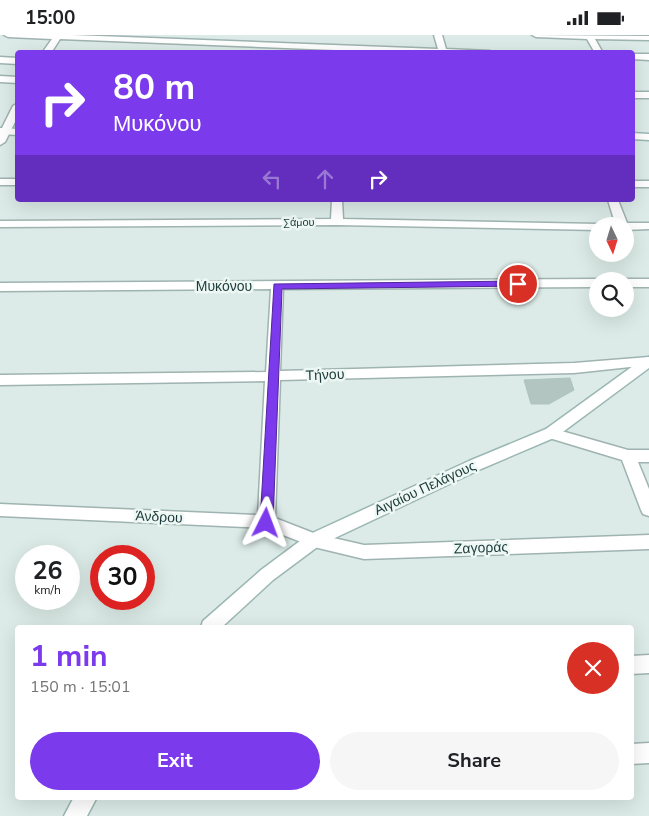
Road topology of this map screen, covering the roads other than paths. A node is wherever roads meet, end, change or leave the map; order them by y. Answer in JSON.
{"nodes":[{"id":1,"x":8,"y":35,"type":"edge"},
{"id":2,"x":438,"y":35,"type":"edge"},
{"id":3,"x":536,"y":35,"type":"edge"},
{"id":4,"x":58,"y":36,"type":"edge"},
{"id":5,"x":589,"y":36,"type":"edge"},
{"id":6,"x":649,"y":38,"type":"edge"},
{"id":7,"x":48,"y":50,"type":"edge"},
{"id":8,"x":395,"y":50,"type":"edge"},
{"id":9,"x":442,"y":50,"type":"edge"},
{"id":10,"x":597,"y":50,"type":"edge"},
{"id":11,"x":635,"y":56,"type":"edge"},
{"id":12,"x":649,"y":57,"type":"edge"},
{"id":13,"x":0,"y":60,"type":"edge"},
{"id":14,"x":15,"y":61,"type":"edge"},
{"id":15,"x":0,"y":79,"type":"edge"},
{"id":16,"x":15,"y":79,"type":"edge"},
{"id":17,"x":635,"y":95,"type":"edge"},
{"id":18,"x":649,"y":95,"type":"edge"},
{"id":19,"x":15,"y":111,"type":"edge"},
{"id":20,"x":2,"y":132,"type":"edge"},
{"id":21,"x":15,"y":132,"type":"edge"},
{"id":22,"x":635,"y":136,"type":"edge"},
{"id":23,"x":649,"y":137,"type":"edge"},
{"id":24,"x":0,"y":142,"type":"edge"},
{"id":25,"x":0,"y":182,"type":"edge"},
{"id":26,"x":15,"y":182,"type":"edge"},
{"id":27,"x":635,"y":184,"type":"edge"},
{"id":28,"x":649,"y":184,"type":"edge"},
{"id":29,"x":337,"y":202,"type":"edge"},
{"id":30,"x":613,"y":202,"type":"edge"},
{"id":31,"x":619,"y":217,"type":"edge"},
{"id":32,"x":337,"y":222,"type":"junction"},
{"id":33,"x":0,"y":224,"type":"edge"},
{"id":34,"x":649,"y":226,"type":"edge"},
{"id":35,"x":589,"y":227,"type":"edge"},
{"id":36,"x":634,"y":227,"type":"edge"},
{"id":37,"x":589,"y":283,"type":"edge"},
{"id":38,"x":634,"y":283,"type":"edge"},
{"id":39,"x":649,"y":283,"type":"edge"},
{"id":40,"x":277,"y":286,"type":"junction"},
{"id":41,"x":0,"y":287,"type":"edge"},
{"id":42,"x":649,"y":361,"type":"edge"},
{"id":43,"x":274,"y":377,"type":"junction"},
{"id":44,"x":0,"y":380,"type":"edge"},
{"id":45,"x":551,"y":433,"type":"junction"},
{"id":46,"x":628,"y":456,"type":"junction"},
{"id":47,"x":649,"y":456,"type":"edge"},
{"id":48,"x":0,"y":510,"type":"edge"},
{"id":49,"x":649,"y":511,"type":"edge"},
{"id":50,"x":266,"y":523,"type":"junction"},
{"id":51,"x":314,"y":540,"type":"junction"},
{"id":52,"x":649,"y":542,"type":"edge"},
{"id":53,"x":212,"y":625,"type":"edge"},
{"id":54,"x":634,"y":665,"type":"edge"},
{"id":55,"x":649,"y":665,"type":"edge"},
{"id":56,"x":649,"y":753,"type":"edge"},
{"id":57,"x":634,"y":754,"type":"edge"},
{"id":58,"x":84,"y":800,"type":"edge"},
{"id":59,"x":74,"y":816,"type":"edge"}],
"edges":[{"from":1,"to":4,"type":"street"},
{"from":2,"to":9,"type":"street"},
{"from":3,"to":5,"type":"street"},
{"from":4,"to":7,"type":"street"},
{"from":4,"to":8,"type":"street"},
{"from":5,"to":6,"type":"street"},
{"from":5,"to":10,"type":"street"},
{"from":11,"to":12,"type":"street"},
{"from":13,"to":14,"type":"street"},
{"from":15,"to":16,"type":"street"},
{"from":17,"to":18,"type":"street"},
{"from":19,"to":20,"type":"street"},
{"from":20,"to":21,"type":"street"},
{"from":20,"to":24,"type":"street"},
{"from":22,"to":23,"type":"street"},
{"from":25,"to":26,"type":"street"},
{"from":27,"to":28,"type":"street"},
{"from":29,"to":32,"type":"street"},
{"from":30,"to":31,"type":"street"},
{"from":32,"to":33,"type":"street","name":"Σάμου"},
{"from":32,"to":35,"type":"street","name":"Σάμου"},
{"from":34,"to":36,"type":"street"},
{"from":37,"to":40,"type":"street","name":"Μυκόνου"},
{"from":38,"to":39,"type":"street"},
{"from":40,"to":41,"type":"street","name":"Μυκόνου"},
{"from":40,"to":43,"type":"street"},
{"from":42,"to":43,"type":"street","name":"Τήνου"},
{"from":42,"to":45,"type":"street","name":"Αιγαίου Πελάγους"},
{"from":43,"to":44,"type":"street","name":"Τήνου"},
{"from":43,"to":50,"type":"street"},
{"from":45,"to":46,"type":"street"},
{"from":45,"to":51,"type":"street","name":"Αιγαίου Πελάγους"},
{"from":46,"to":47,"type":"street"},
{"from":46,"to":49,"type":"street"},
{"from":48,"to":50,"type":"street","name":"Άνδρου"},
{"from":50,"to":51,"type":"street","name":"Άνδρου"},
{"from":51,"to":52,"type":"street","name":"Ζαγοράς"},
{"from":51,"to":53,"type":"street","name":"Αιγαίου Πελάγους"},
{"from":54,"to":55,"type":"street"},
{"from":56,"to":57,"type":"street"},
{"from":58,"to":59,"type":"street"}]}
